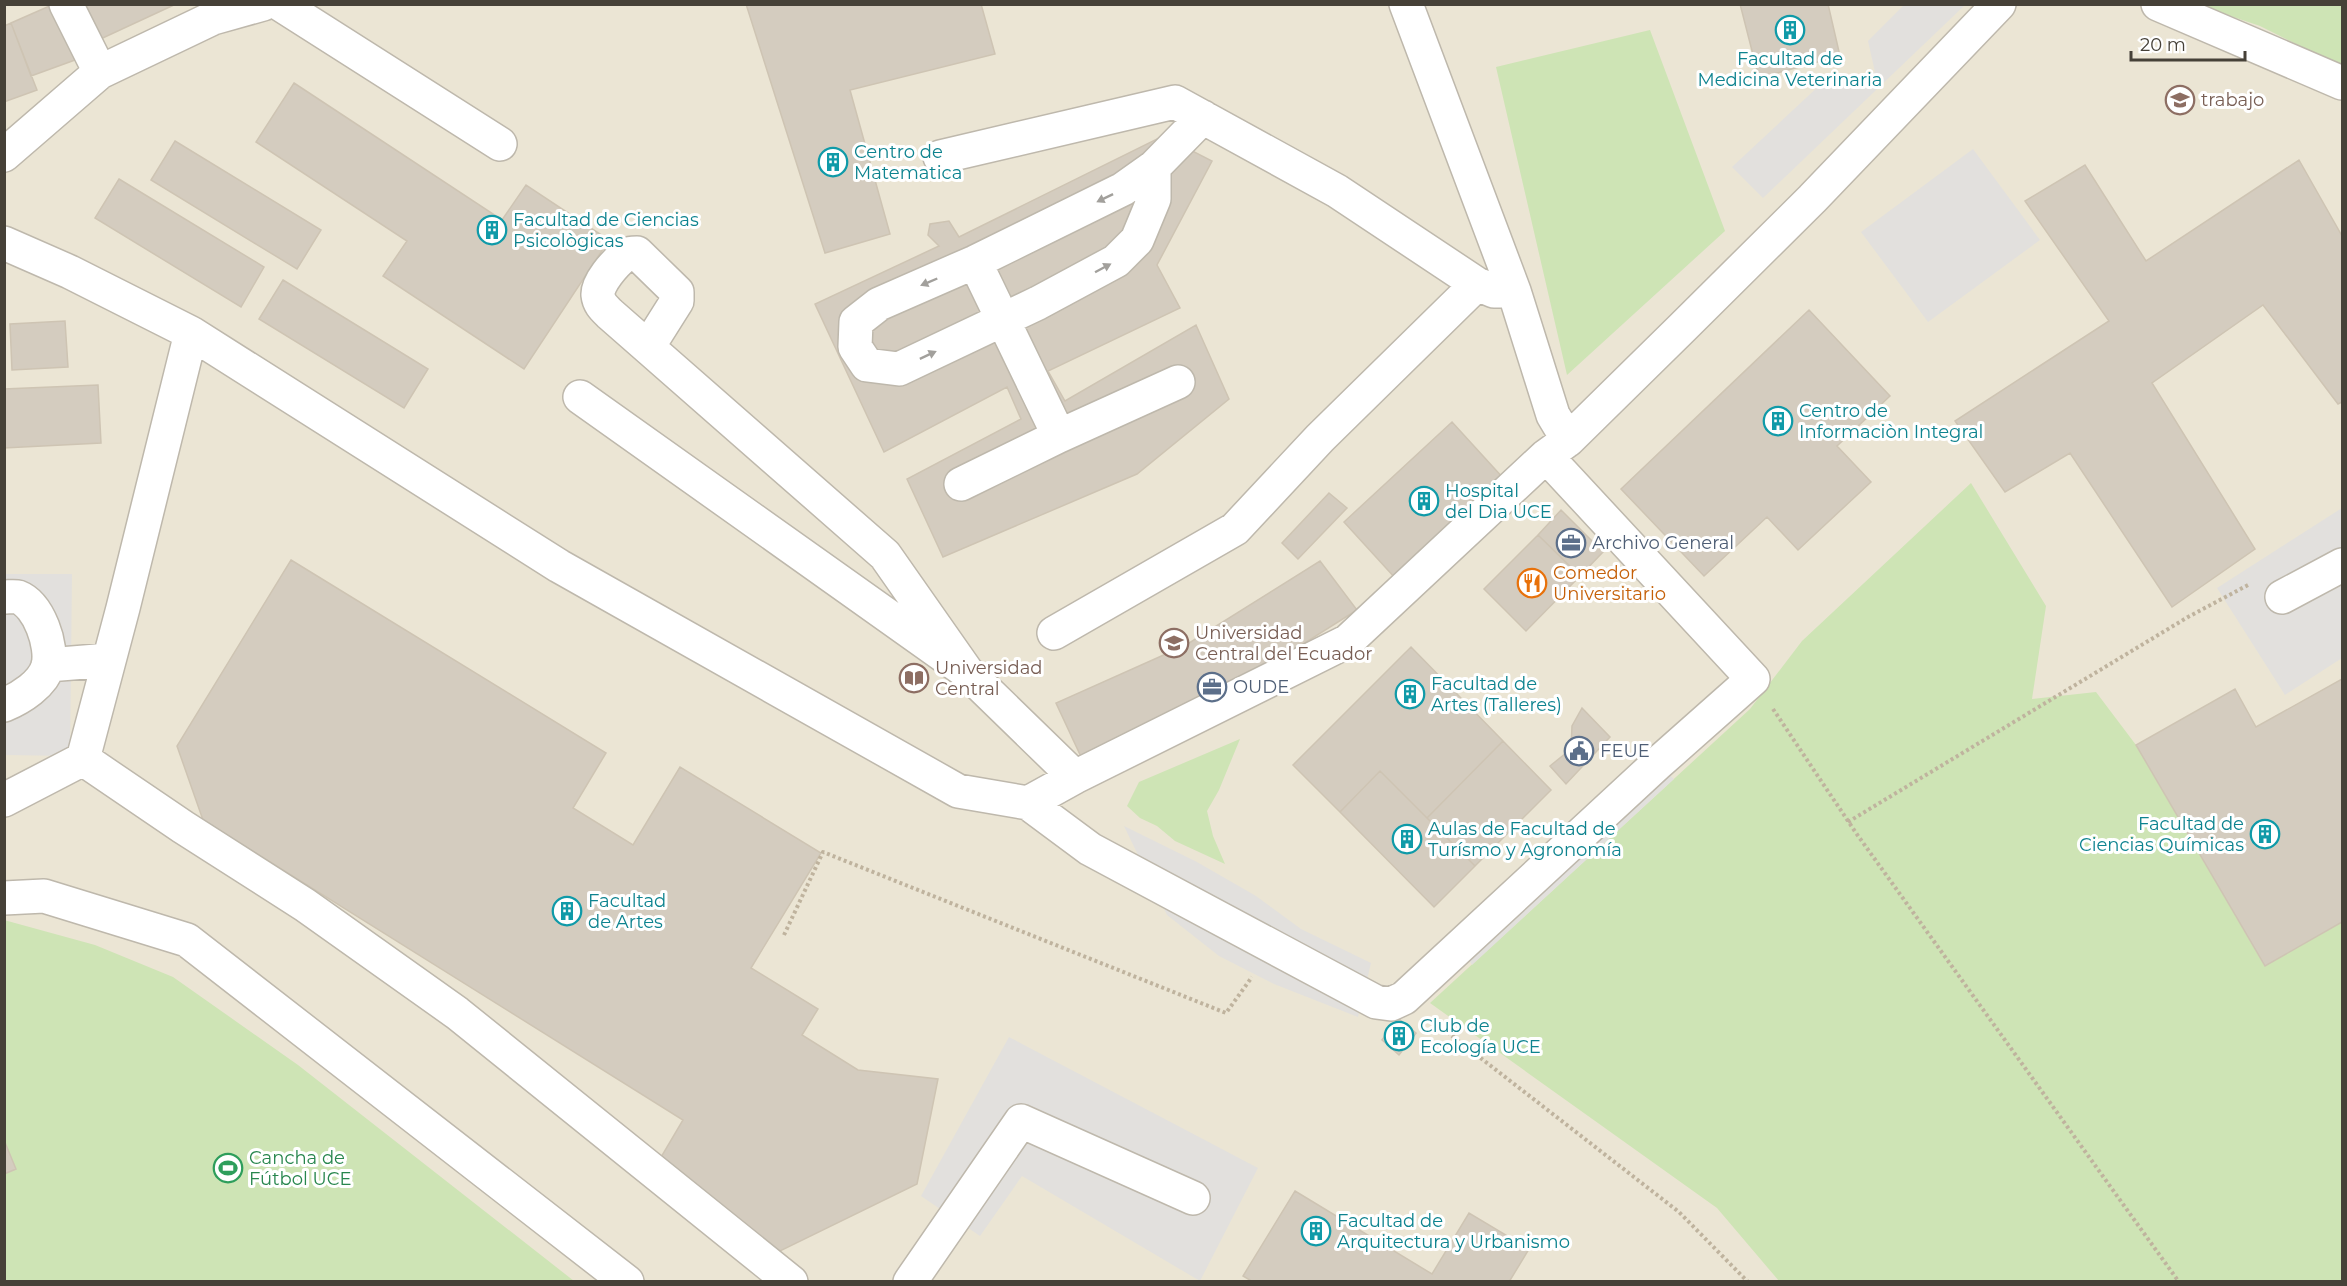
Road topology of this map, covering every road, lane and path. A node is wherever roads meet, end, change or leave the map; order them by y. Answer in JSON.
{"nodes":[{"id":1,"x":66,"y":4,"type":"edge"},
{"id":2,"x":263,"y":4,"type":"edge"},
{"id":3,"x":280,"y":4,"type":"edge"},
{"id":4,"x":1406,"y":4,"type":"edge"},
{"id":5,"x":1999,"y":4,"type":"edge"},
{"id":6,"x":2158,"y":4,"type":"edge"},
{"id":7,"x":100,"y":72,"type":"junction"},
{"id":8,"x":2343,"y":83,"type":"edge"},
{"id":9,"x":1203,"y":117,"type":"junction"},
{"id":10,"x":500,"y":144,"type":"dead end"},
{"id":11,"x":4,"y":155,"type":"edge"},
{"id":12,"x":940,"y":157,"type":"dead end"},
{"id":13,"x":1155,"y":167,"type":"junction"},
{"id":14,"x":4,"y":243,"type":"edge"},
{"id":15,"x":975,"y":262,"type":"junction"},
{"id":16,"x":1477,"y":284,"type":"junction"},
{"id":17,"x":1514,"y":291,"type":"junction"},
{"id":18,"x":1002,"y":320,"type":"junction"},
{"id":19,"x":191,"y":333,"type":"junction"},
{"id":20,"x":648,"y":347,"type":"dead end"},
{"id":21,"x":1178,"y":382,"type":"dead end"},
{"id":22,"x":580,"y":397,"type":"dead end"},
{"id":23,"x":1059,"y":436,"type":"junction"},
{"id":24,"x":1557,"y":448,"type":"junction"},
{"id":25,"x":961,"y":484,"type":"dead end"},
{"id":26,"x":2343,"y":565,"type":"edge"},
{"id":27,"x":4,"y":597,"type":"edge"},
{"id":28,"x":2282,"y":597,"type":"joint"},
{"id":29,"x":1054,"y":633,"type":"dead end"},
{"id":30,"x":109,"y":660,"type":"junction"},
{"id":31,"x":48,"y":665,"type":"junction"},
{"id":32,"x":967,"y":672,"type":"junction"},
{"id":33,"x":1753,"y":679,"type":"junction"},
{"id":34,"x":4,"y":705,"type":"edge"},
{"id":35,"x":83,"y":759,"type":"junction"},
{"id":36,"x":1075,"y":777,"type":"junction"},
{"id":37,"x":4,"y":800,"type":"edge"},
{"id":38,"x":1028,"y":803,"type":"junction"},
{"id":39,"x":1848,"y":822,"type":"junction"},
{"id":40,"x":4,"y":898,"type":"edge"},
{"id":41,"x":784,"y":935,"type":"dead end"},
{"id":42,"x":1252,"y":977,"type":"dead end"},
{"id":43,"x":1404,"y":998,"type":"junction"},
{"id":44,"x":1193,"y":1198,"type":"dead end"},
{"id":45,"x":627,"y":1281,"type":"edge"},
{"id":46,"x":791,"y":1281,"type":"edge"},
{"id":47,"x":910,"y":1281,"type":"edge"},
{"id":48,"x":1748,"y":1281,"type":"edge"},
{"id":49,"x":2179,"y":1281,"type":"edge"}],
"edges":[{"from":1,"to":7,"type":"lane"},
{"from":2,"to":7,"type":"lane"},
{"from":3,"to":10,"type":"lane"},
{"from":4,"to":17,"type":"lane"},
{"from":5,"to":24,"type":"lane"},
{"from":6,"to":8,"type":"lane"},
{"from":7,"to":11,"type":"lane"},
{"from":9,"to":12,"type":"lane"},
{"from":9,"to":13,"type":"lane"},
{"from":9,"to":16,"type":"lane"},
{"from":13,"to":15,"type":"lane","one_way":true},
{"from":18,"to":13,"type":"lane","one_way":true},
{"from":14,"to":19,"type":"lane"},
{"from":15,"to":18,"type":"lane"},
{"from":15,"to":18,"type":"lane","one_way":true},
{"from":16,"to":17,"type":"lane"},
{"from":16,"to":29,"type":"lane"},
{"from":17,"to":24,"type":"lane"},
{"from":18,"to":23,"type":"lane"},
{"from":19,"to":30,"type":"lane"},
{"from":19,"to":38,"type":"lane"},
{"from":20,"to":32,"type":"lane"},
{"from":21,"to":23,"type":"lane"},
{"from":22,"to":32,"type":"lane"},
{"from":23,"to":25,"type":"lane"},
{"from":24,"to":33,"type":"lane"},
{"from":24,"to":36,"type":"lane"},
{"from":26,"to":28,"type":"lane"},
{"from":27,"to":31,"type":"lane"},
{"from":28,"to":39,"type":"path"},
{"from":30,"to":31,"type":"lane"},
{"from":30,"to":35,"type":"lane"},
{"from":31,"to":34,"type":"lane"},
{"from":32,"to":36,"type":"lane"},
{"from":33,"to":39,"type":"path"},
{"from":33,"to":43,"type":"lane"},
{"from":35,"to":37,"type":"lane"},
{"from":35,"to":46,"type":"lane"},
{"from":36,"to":38,"type":"lane"},
{"from":38,"to":43,"type":"lane"},
{"from":39,"to":49,"type":"path"},
{"from":40,"to":45,"type":"lane"},
{"from":41,"to":42,"type":"path"},
{"from":43,"to":48,"type":"path"},
{"from":44,"to":47,"type":"lane"}]}
